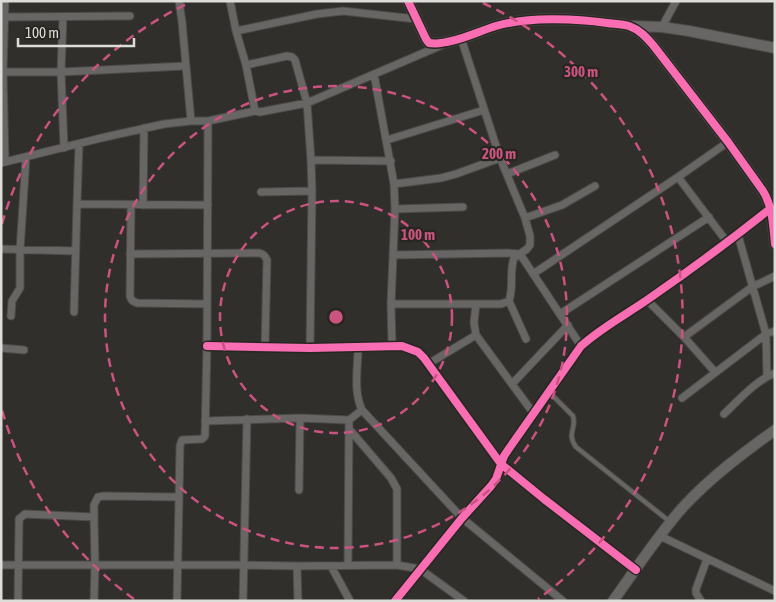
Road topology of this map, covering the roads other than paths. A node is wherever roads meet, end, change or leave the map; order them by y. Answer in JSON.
{"nodes":[{"id":1,"x":5,"y":1,"type":"edge"},
{"id":2,"x":178,"y":1,"type":"edge"},
{"id":3,"x":230,"y":1,"type":"edge"},
{"id":4,"x":408,"y":1,"type":"edge"},
{"id":5,"x":676,"y":1,"type":"edge"},
{"id":6,"x":130,"y":16,"type":"dead end"},
{"id":7,"x":5,"y":17,"type":"junction"},
{"id":8,"x":63,"y":17,"type":"junction"},
{"id":9,"x":416,"y":19,"type":"junction"},
{"id":10,"x":628,"y":26,"type":"junction"},
{"id":11,"x":662,"y":27,"type":"junction"},
{"id":12,"x":236,"y":31,"type":"junction"},
{"id":13,"x":456,"y":40,"type":"junction"},
{"id":14,"x":775,"y":48,"type":"edge"},
{"id":15,"x":246,"y":65,"type":"junction"},
{"id":16,"x":185,"y":66,"type":"junction"},
{"id":17,"x":2,"y":72,"type":"edge"},
{"id":18,"x":61,"y":72,"type":"junction"},
{"id":19,"x":374,"y":74,"type":"junction"},
{"id":20,"x":307,"y":103,"type":"junction"},
{"id":21,"x":484,"y":110,"type":"junction"},
{"id":22,"x":255,"y":111,"type":"junction"},
{"id":23,"x":3,"y":121,"type":"edge"},
{"id":24,"x":191,"y":121,"type":"junction"},
{"id":25,"x":208,"y":121,"type":"junction"},
{"id":26,"x":144,"y":128,"type":"junction"},
{"id":27,"x":387,"y":140,"type":"junction"},
{"id":28,"x":728,"y":142,"type":"junction"},
{"id":29,"x":79,"y":144,"type":"junction"},
{"id":30,"x":64,"y":148,"type":"junction"},
{"id":31,"x":555,"y":155,"type":"dead end"},
{"id":32,"x":26,"y":158,"type":"junction"},
{"id":33,"x":500,"y":158,"type":"junction"},
{"id":34,"x":311,"y":160,"type":"junction"},
{"id":35,"x":391,"y":161,"type":"junction"},
{"id":36,"x":3,"y":163,"type":"edge"},
{"id":37,"x":507,"y":174,"type":"junction"},
{"id":38,"x":678,"y":177,"type":"junction"},
{"id":39,"x":394,"y":184,"type":"junction"},
{"id":40,"x":595,"y":186,"type":"dead end"},
{"id":41,"x":312,"y":191,"type":"junction"},
{"id":42,"x":261,"y":192,"type":"dead end"},
{"id":43,"x":76,"y":204,"type":"junction"},
{"id":44,"x":131,"y":204,"type":"junction"},
{"id":45,"x":143,"y":205,"type":"junction"},
{"id":46,"x":208,"y":205,"type":"junction"},
{"id":47,"x":462,"y":207,"type":"dead end"},
{"id":48,"x":395,"y":209,"type":"junction"},
{"id":49,"x":772,"y":215,"type":"edge"},
{"id":50,"x":709,"y":217,"type":"junction"},
{"id":51,"x":525,"y":218,"type":"junction"},
{"id":52,"x":738,"y":235,"type":"junction"},
{"id":53,"x":727,"y":242,"type":"junction"},
{"id":54,"x":775,"y":244,"type":"edge"},
{"id":55,"x":1,"y":249,"type":"edge"},
{"id":56,"x":20,"y":250,"type":"junction"},
{"id":57,"x":76,"y":251,"type":"junction"},
{"id":58,"x":130,"y":254,"type":"junction"},
{"id":59,"x":208,"y":254,"type":"junction"},
{"id":60,"x":520,"y":254,"type":"junction"},
{"id":61,"x":393,"y":255,"type":"junction"},
{"id":62,"x":533,"y":274,"type":"junction"},
{"id":63,"x":775,"y":276,"type":"edge"},
{"id":64,"x":752,"y":287,"type":"junction"},
{"id":65,"x":509,"y":300,"type":"junction"},
{"id":66,"x":647,"y":300,"type":"junction"},
{"id":67,"x":207,"y":304,"type":"junction"},
{"id":68,"x":391,"y":304,"type":"junction"},
{"id":69,"x":476,"y":304,"type":"junction"},
{"id":70,"x":74,"y":312,"type":"dead end"},
{"id":71,"x":560,"y":314,"type":"junction"},
{"id":72,"x":11,"y":316,"type":"dead end"},
{"id":73,"x":568,"y":325,"type":"junction"},
{"id":74,"x":775,"y":331,"type":"edge"},
{"id":75,"x":476,"y":334,"type":"junction"},
{"id":76,"x":766,"y":334,"type":"junction"},
{"id":77,"x":684,"y":337,"type":"junction"},
{"id":78,"x":526,"y":339,"type":"dead end"},
{"id":79,"x":392,"y":345,"type":"junction"},
{"id":80,"x":207,"y":346,"type":"junction"},
{"id":81,"x":581,"y":346,"type":"junction"},
{"id":82,"x":265,"y":347,"type":"junction"},
{"id":83,"x":1,"y":348,"type":"edge"},
{"id":84,"x":310,"y":348,"type":"junction"},
{"id":85,"x":358,"y":348,"type":"junction"},
{"id":86,"x":24,"y":350,"type":"dead end"},
{"id":87,"x":428,"y":364,"type":"junction"},
{"id":88,"x":715,"y":372,"type":"junction"},
{"id":89,"x":775,"y":373,"type":"edge"},
{"id":90,"x":767,"y":376,"type":"junction"},
{"id":91,"x":512,"y":384,"type":"junction"},
{"id":92,"x":549,"y":392,"type":"junction"},
{"id":93,"x":682,"y":398,"type":"dead end"},
{"id":94,"x":362,"y":410,"type":"junction"},
{"id":95,"x":534,"y":414,"type":"junction"},
{"id":96,"x":724,"y":414,"type":"dead end"},
{"id":97,"x":300,"y":418,"type":"junction"},
{"id":98,"x":247,"y":419,"type":"junction"},
{"id":99,"x":349,"y":420,"type":"junction"},
{"id":100,"x":205,"y":421,"type":"junction"},
{"id":101,"x":350,"y":430,"type":"junction"},
{"id":102,"x":775,"y":430,"type":"edge"},
{"id":103,"x":501,"y":464,"type":"junction"},
{"id":104,"x":299,"y":490,"type":"dead end"},
{"id":105,"x":179,"y":497,"type":"junction"},
{"id":106,"x":94,"y":517,"type":"junction"},
{"id":107,"x":462,"y":518,"type":"junction"},
{"id":108,"x":671,"y":522,"type":"junction"},
{"id":109,"x":660,"y":536,"type":"junction"},
{"id":110,"x":707,"y":559,"type":"junction"},
{"id":111,"x":244,"y":564,"type":"junction"},
{"id":112,"x":1,"y":565,"type":"edge"},
{"id":113,"x":18,"y":565,"type":"junction"},
{"id":114,"x":95,"y":565,"type":"junction"},
{"id":115,"x":177,"y":565,"type":"junction"},
{"id":116,"x":348,"y":565,"type":"junction"},
{"id":117,"x":397,"y":565,"type":"junction"},
{"id":118,"x":297,"y":566,"type":"junction"},
{"id":119,"x":332,"y":566,"type":"junction"},
{"id":120,"x":420,"y":568,"type":"junction"},
{"id":121,"x":636,"y":570,"type":"junction"},
{"id":122,"x":775,"y":591,"type":"edge"},
{"id":123,"x":18,"y":601,"type":"edge"},
{"id":124,"x":94,"y":601,"type":"edge"},
{"id":125,"x":177,"y":601,"type":"edge"},
{"id":126,"x":243,"y":601,"type":"edge"},
{"id":127,"x":298,"y":601,"type":"edge"},
{"id":128,"x":350,"y":601,"type":"edge"},
{"id":129,"x":394,"y":601,"type":"edge"},
{"id":130,"x":464,"y":601,"type":"edge"},
{"id":131,"x":563,"y":601,"type":"edge"},
{"id":132,"x":613,"y":601,"type":"edge"},
{"id":133,"x":701,"y":601,"type":"edge"}],
"edges":[{"from":1,"to":7,"type":"street"},
{"from":2,"to":16,"type":"street"},
{"from":3,"to":12,"type":"street"},
{"from":4,"to":9,"type":"street"},
{"from":5,"to":11,"type":"street"},
{"from":6,"to":8,"type":"street"},
{"from":7,"to":8,"type":"street"},
{"from":7,"to":17,"type":"street"},
{"from":8,"to":18,"type":"street"},
{"from":9,"to":12,"type":"street"},
{"from":9,"to":13,"type":"street"},
{"from":10,"to":11,"type":"street"},
{"from":10,"to":13,"type":"street"},
{"from":10,"to":28,"type":"street"},
{"from":11,"to":14,"type":"street"},
{"from":12,"to":15,"type":"street"},
{"from":13,"to":19,"type":"street"},
{"from":13,"to":21,"type":"street"},
{"from":15,"to":20,"type":"street"},
{"from":15,"to":22,"type":"street"},
{"from":16,"to":18,"type":"street"},
{"from":16,"to":24,"type":"street"},
{"from":17,"to":18,"type":"street"},
{"from":17,"to":23,"type":"street"},
{"from":18,"to":30,"type":"street"},
{"from":19,"to":20,"type":"street"},
{"from":19,"to":27,"type":"street"},
{"from":20,"to":22,"type":"street"},
{"from":20,"to":34,"type":"street"},
{"from":21,"to":27,"type":"street"},
{"from":21,"to":33,"type":"street"},
{"from":22,"to":25,"type":"street"},
{"from":23,"to":36,"type":"street"},
{"from":24,"to":25,"type":"street"},
{"from":24,"to":26,"type":"street"},
{"from":25,"to":46,"type":"street"},
{"from":26,"to":29,"type":"street"},
{"from":26,"to":45,"type":"street"},
{"from":27,"to":35,"type":"street"},
{"from":28,"to":38,"type":"street"},
{"from":28,"to":49,"type":"street"},
{"from":29,"to":30,"type":"street"},
{"from":29,"to":43,"type":"street"},
{"from":30,"to":32,"type":"street"},
{"from":31,"to":37,"type":"street"},
{"from":32,"to":36,"type":"street"},
{"from":32,"to":56,"type":"street"},
{"from":33,"to":37,"type":"street"},
{"from":33,"to":39,"type":"street"},
{"from":34,"to":35,"type":"street"},
{"from":34,"to":41,"type":"street"},
{"from":35,"to":39,"type":"street"},
{"from":37,"to":51,"type":"street"},
{"from":38,"to":50,"type":"street"},
{"from":38,"to":62,"type":"street"},
{"from":39,"to":48,"type":"street"},
{"from":40,"to":51,"type":"street"},
{"from":41,"to":42,"type":"street"},
{"from":41,"to":84,"type":"street"},
{"from":43,"to":44,"type":"street"},
{"from":43,"to":57,"type":"street"},
{"from":44,"to":45,"type":"street"},
{"from":44,"to":58,"type":"street"},
{"from":45,"to":46,"type":"street"},
{"from":46,"to":59,"type":"street"},
{"from":47,"to":48,"type":"street"},
{"from":48,"to":61,"type":"street"},
{"from":49,"to":52,"type":"street"},
{"from":49,"to":54,"type":"street"},
{"from":50,"to":53,"type":"street"},
{"from":50,"to":71,"type":"street"},
{"from":51,"to":60,"type":"street"},
{"from":52,"to":53,"type":"street"},
{"from":52,"to":64,"type":"street"},
{"from":53,"to":66,"type":"street"},
{"from":55,"to":56,"type":"street"},
{"from":56,"to":57,"type":"street"},
{"from":56,"to":72,"type":"street"},
{"from":57,"to":70,"type":"street"},
{"from":58,"to":59,"type":"street"},
{"from":58,"to":67,"type":"street"},
{"from":59,"to":67,"type":"street"},
{"from":59,"to":82,"type":"street"},
{"from":60,"to":61,"type":"street"},
{"from":60,"to":62,"type":"street"},
{"from":60,"to":65,"type":"street"},
{"from":61,"to":68,"type":"street"},
{"from":62,"to":71,"type":"street"},
{"from":63,"to":64,"type":"street"},
{"from":64,"to":76,"type":"street"},
{"from":64,"to":77,"type":"street"},
{"from":65,"to":69,"type":"street"},
{"from":65,"to":78,"type":"street"},
{"from":66,"to":77,"type":"street"},
{"from":66,"to":81,"type":"street"},
{"from":67,"to":80,"type":"street"},
{"from":68,"to":69,"type":"street"},
{"from":68,"to":79,"type":"street"},
{"from":69,"to":75,"type":"street"},
{"from":71,"to":73,"type":"street"},
{"from":73,"to":81,"type":"street"},
{"from":73,"to":91,"type":"street"},
{"from":74,"to":76,"type":"street"},
{"from":75,"to":87,"type":"street"},
{"from":75,"to":91,"type":"street"},
{"from":76,"to":88,"type":"street"},
{"from":76,"to":90,"type":"street"},
{"from":77,"to":88,"type":"street"},
{"from":79,"to":85,"type":"street"},
{"from":79,"to":87,"type":"street"},
{"from":80,"to":82,"type":"street"},
{"from":80,"to":100,"type":"street"},
{"from":81,"to":92,"type":"street"},
{"from":82,"to":84,"type":"street"},
{"from":83,"to":86,"type":"street"},
{"from":84,"to":85,"type":"street"},
{"from":85,"to":94,"type":"street"},
{"from":87,"to":103,"type":"street"},
{"from":88,"to":93,"type":"street"},
{"from":89,"to":90,"type":"street"},
{"from":90,"to":96,"type":"street"},
{"from":91,"to":95,"type":"street"},
{"from":92,"to":95,"type":"street"},
{"from":92,"to":108,"type":"lane"},
{"from":94,"to":99,"type":"street"},
{"from":94,"to":107,"type":"street"},
{"from":95,"to":103,"type":"street"},
{"from":97,"to":98,"type":"street"},
{"from":97,"to":99,"type":"street"},
{"from":97,"to":104,"type":"street"},
{"from":98,"to":100,"type":"street"},
{"from":98,"to":111,"type":"street"},
{"from":99,"to":101,"type":"street"},
{"from":100,"to":105,"type":"street"},
{"from":101,"to":116,"type":"street"},
{"from":101,"to":117,"type":"street"},
{"from":102,"to":108,"type":"street"},
{"from":103,"to":107,"type":"street"},
{"from":103,"to":121,"type":"street"},
{"from":105,"to":106,"type":"street"},
{"from":105,"to":115,"type":"street"},
{"from":106,"to":113,"type":"street"},
{"from":106,"to":114,"type":"street"},
{"from":107,"to":120,"type":"street"},
{"from":107,"to":131,"type":"street"},
{"from":108,"to":109,"type":"street"},
{"from":109,"to":110,"type":"street"},
{"from":109,"to":121,"type":"street"},
{"from":110,"to":122,"type":"street"},
{"from":110,"to":133,"type":"street"},
{"from":111,"to":115,"type":"street"},
{"from":111,"to":118,"type":"street"},
{"from":111,"to":126,"type":"street"},
{"from":112,"to":113,"type":"street"},
{"from":113,"to":114,"type":"street"},
{"from":113,"to":123,"type":"street"},
{"from":114,"to":115,"type":"street"},
{"from":114,"to":124,"type":"street"},
{"from":115,"to":125,"type":"street"},
{"from":116,"to":117,"type":"street"},
{"from":116,"to":119,"type":"street"},
{"from":117,"to":120,"type":"street"},
{"from":118,"to":119,"type":"street"},
{"from":118,"to":127,"type":"street"},
{"from":119,"to":128,"type":"street"},
{"from":120,"to":129,"type":"street"},
{"from":120,"to":130,"type":"street"},
{"from":121,"to":132,"type":"street"}]}
